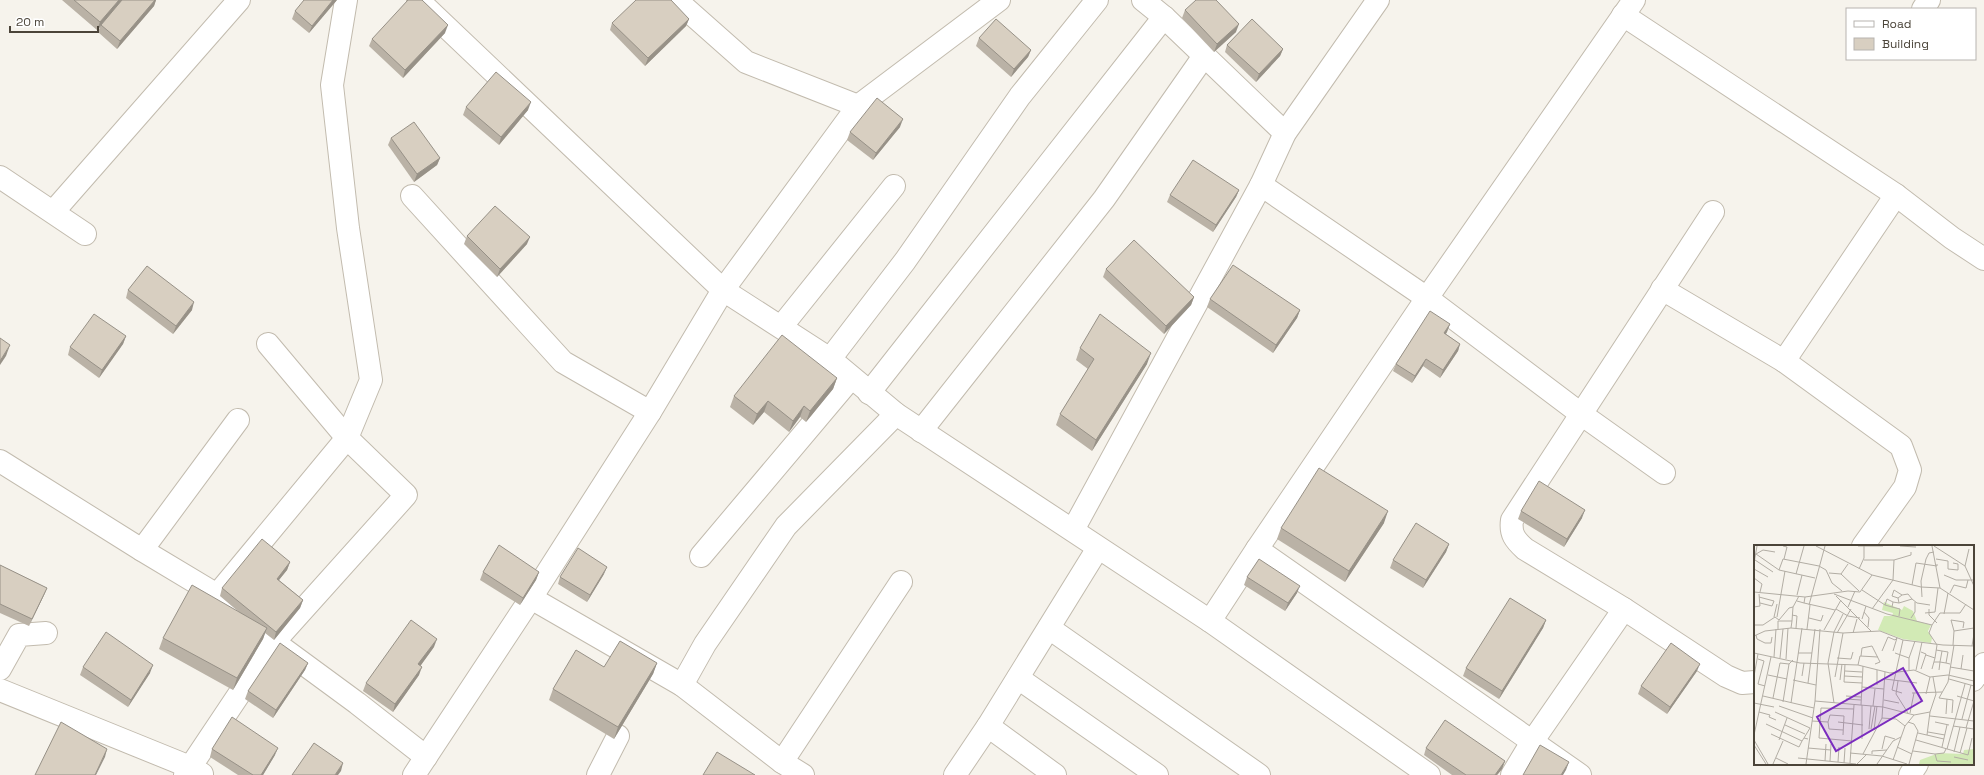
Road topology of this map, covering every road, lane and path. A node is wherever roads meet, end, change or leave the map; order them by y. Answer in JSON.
{"nodes":[{"id":1,"x":239,"y":0,"type":"edge"},
{"id":2,"x":346,"y":0,"type":"edge"},
{"id":3,"x":418,"y":0,"type":"edge"},
{"id":4,"x":676,"y":0,"type":"edge"},
{"id":5,"x":999,"y":0,"type":"edge"},
{"id":6,"x":1097,"y":0,"type":"edge"},
{"id":7,"x":1143,"y":0,"type":"edge"},
{"id":8,"x":1378,"y":0,"type":"edge"},
{"id":9,"x":1629,"y":8,"type":"edge"},
{"id":10,"x":1164,"y":17,"type":"junction"},
{"id":11,"x":1204,"y":56,"type":"junction"},
{"id":12,"x":858,"y":106,"type":"junction"},
{"id":13,"x":1285,"y":134,"type":"junction"},
{"id":14,"x":0,"y":177,"type":"edge"},
{"id":15,"x":894,"y":186,"type":"dead end"},
{"id":16,"x":1261,"y":186,"type":"junction"},
{"id":17,"x":1896,"y":195,"type":"junction"},
{"id":18,"x":412,"y":196,"type":"dead end"},
{"id":19,"x":53,"y":212,"type":"junction"},
{"id":20,"x":1714,"y":212,"type":"dead end"},
{"id":21,"x":85,"y":234,"type":"dead end"},
{"id":22,"x":1984,"y":259,"type":"edge"},
{"id":23,"x":1662,"y":289,"type":"junction"},
{"id":24,"x":723,"y":290,"type":"junction"},
{"id":25,"x":1427,"y":298,"type":"junction"},
{"id":26,"x":781,"y":327,"type":"junction"},
{"id":27,"x":268,"y":344,"type":"dead end"},
{"id":28,"x":830,"y":359,"type":"junction"},
{"id":29,"x":1784,"y":361,"type":"junction"},
{"id":30,"x":851,"y":378,"type":"junction"},
{"id":31,"x":869,"y":393,"type":"junction"},
{"id":32,"x":650,"y":412,"type":"junction"},
{"id":33,"x":896,"y":414,"type":"junction"},
{"id":34,"x":1581,"y":414,"type":"junction"},
{"id":35,"x":238,"y":420,"type":"dead end"},
{"id":36,"x":921,"y":431,"type":"junction"},
{"id":37,"x":347,"y":438,"type":"junction"},
{"id":38,"x":0,"y":461,"type":"edge"},
{"id":39,"x":1664,"y":473,"type":"dead end"},
{"id":40,"x":1073,"y":530,"type":"junction"},
{"id":41,"x":1864,"y":545,"type":"edge"},
{"id":42,"x":1098,"y":548,"type":"junction"},
{"id":43,"x":1256,"y":549,"type":"junction"},
{"id":44,"x":142,"y":550,"type":"junction"},
{"id":45,"x":702,"y":556,"type":"dead end"},
{"id":46,"x":901,"y":582,"type":"dead end"},
{"id":47,"x":218,"y":595,"type":"junction"},
{"id":48,"x":531,"y":598,"type":"junction"},
{"id":49,"x":1624,"y":609,"type":"junction"},
{"id":50,"x":1210,"y":621,"type":"junction"},
{"id":51,"x":1049,"y":628,"type":"junction"},
{"id":52,"x":46,"y":633,"type":"dead end"},
{"id":53,"x":274,"y":642,"type":"junction"},
{"id":54,"x":0,"y":669,"type":"edge"},
{"id":55,"x":1018,"y":678,"type":"junction"},
{"id":56,"x":1754,"y":682,"type":"edge"},
{"id":57,"x":682,"y":685,"type":"junction"},
{"id":58,"x":0,"y":690,"type":"edge"},
{"id":59,"x":988,"y":726,"type":"junction"},
{"id":60,"x":618,"y":736,"type":"edge"},
{"id":61,"x":1532,"y":742,"type":"junction"},
{"id":62,"x":426,"y":757,"type":"junction"},
{"id":63,"x":782,"y":762,"type":"junction"},
{"id":64,"x":1916,"y":765,"type":"edge"},
{"id":65,"x":193,"y":772,"type":"edge"},
{"id":66,"x":414,"y":775,"type":"edge"},
{"id":67,"x":598,"y":775,"type":"edge"},
{"id":68,"x":803,"y":775,"type":"edge"},
{"id":69,"x":955,"y":775,"type":"edge"},
{"id":70,"x":1055,"y":775,"type":"edge"},
{"id":71,"x":1157,"y":775,"type":"edge"},
{"id":72,"x":1259,"y":775,"type":"edge"},
{"id":73,"x":1429,"y":775,"type":"edge"},
{"id":74,"x":1512,"y":775,"type":"edge"},
{"id":75,"x":1580,"y":775,"type":"edge"},
{"id":76,"x":1910,"y":775,"type":"edge"}],
"edges":[{"from":1,"to":19,"type":"street"},
{"from":2,"to":37,"type":"street"},
{"from":3,"to":24,"type":"street"},
{"from":4,"to":12,"type":"street"},
{"from":5,"to":12,"type":"street"},
{"from":6,"to":28,"type":"street"},
{"from":7,"to":10,"type":"street"},
{"from":8,"to":13,"type":"street"},
{"from":9,"to":17,"type":"street"},
{"from":9,"to":25,"type":"street"},
{"from":10,"to":11,"type":"street"},
{"from":10,"to":31,"type":"street"},
{"from":11,"to":13,"type":"street"},
{"from":11,"to":36,"type":"street"},
{"from":12,"to":24,"type":"street"},
{"from":13,"to":16,"type":"street"},
{"from":14,"to":19,"type":"street"},
{"from":15,"to":26,"type":"street"},
{"from":16,"to":25,"type":"street"},
{"from":16,"to":40,"type":"street"},
{"from":17,"to":22,"type":"street"},
{"from":17,"to":29,"type":"street"},
{"from":18,"to":32,"type":"street"},
{"from":19,"to":21,"type":"street"},
{"from":20,"to":23,"type":"street"},
{"from":23,"to":29,"type":"street"},
{"from":23,"to":34,"type":"street"},
{"from":24,"to":26,"type":"street"},
{"from":24,"to":32,"type":"street"},
{"from":25,"to":34,"type":"street"},
{"from":25,"to":43,"type":"street"},
{"from":26,"to":28,"type":"street"},
{"from":27,"to":37,"type":"street"},
{"from":28,"to":30,"type":"street"},
{"from":29,"to":41,"type":"street"},
{"from":30,"to":31,"type":"street"},
{"from":30,"to":45,"type":"street"},
{"from":31,"to":33,"type":"street"},
{"from":32,"to":48,"type":"street"},
{"from":33,"to":36,"type":"street"},
{"from":33,"to":57,"type":"street"},
{"from":34,"to":39,"type":"street"},
{"from":34,"to":49,"type":"street"},
{"from":35,"to":44,"type":"street"},
{"from":36,"to":40,"type":"street"},
{"from":37,"to":47,"type":"street"},
{"from":37,"to":53,"type":"street"},
{"from":38,"to":44,"type":"street"},
{"from":40,"to":42,"type":"street"},
{"from":42,"to":50,"type":"street"},
{"from":42,"to":51,"type":"street"},
{"from":43,"to":50,"type":"street"},
{"from":43,"to":61,"type":"street"},
{"from":44,"to":47,"type":"street"},
{"from":46,"to":63,"type":"street"},
{"from":47,"to":53,"type":"street"},
{"from":48,"to":57,"type":"street"},
{"from":48,"to":62,"type":"street"},
{"from":49,"to":56,"type":"street"},
{"from":49,"to":61,"type":"street"},
{"from":50,"to":73,"type":"street"},
{"from":51,"to":55,"type":"street"},
{"from":51,"to":72,"type":"street"},
{"from":52,"to":54,"type":"street"},
{"from":53,"to":62,"type":"street"},
{"from":53,"to":65,"type":"street"},
{"from":55,"to":59,"type":"street"},
{"from":55,"to":71,"type":"street"},
{"from":57,"to":63,"type":"street"},
{"from":58,"to":65,"type":"street"},
{"from":59,"to":69,"type":"street"},
{"from":59,"to":70,"type":"street"},
{"from":60,"to":67,"type":"street"},
{"from":61,"to":74,"type":"street"},
{"from":61,"to":75,"type":"street"},
{"from":62,"to":66,"type":"street"},
{"from":63,"to":68,"type":"street"},
{"from":64,"to":76,"type":"street"}]}
